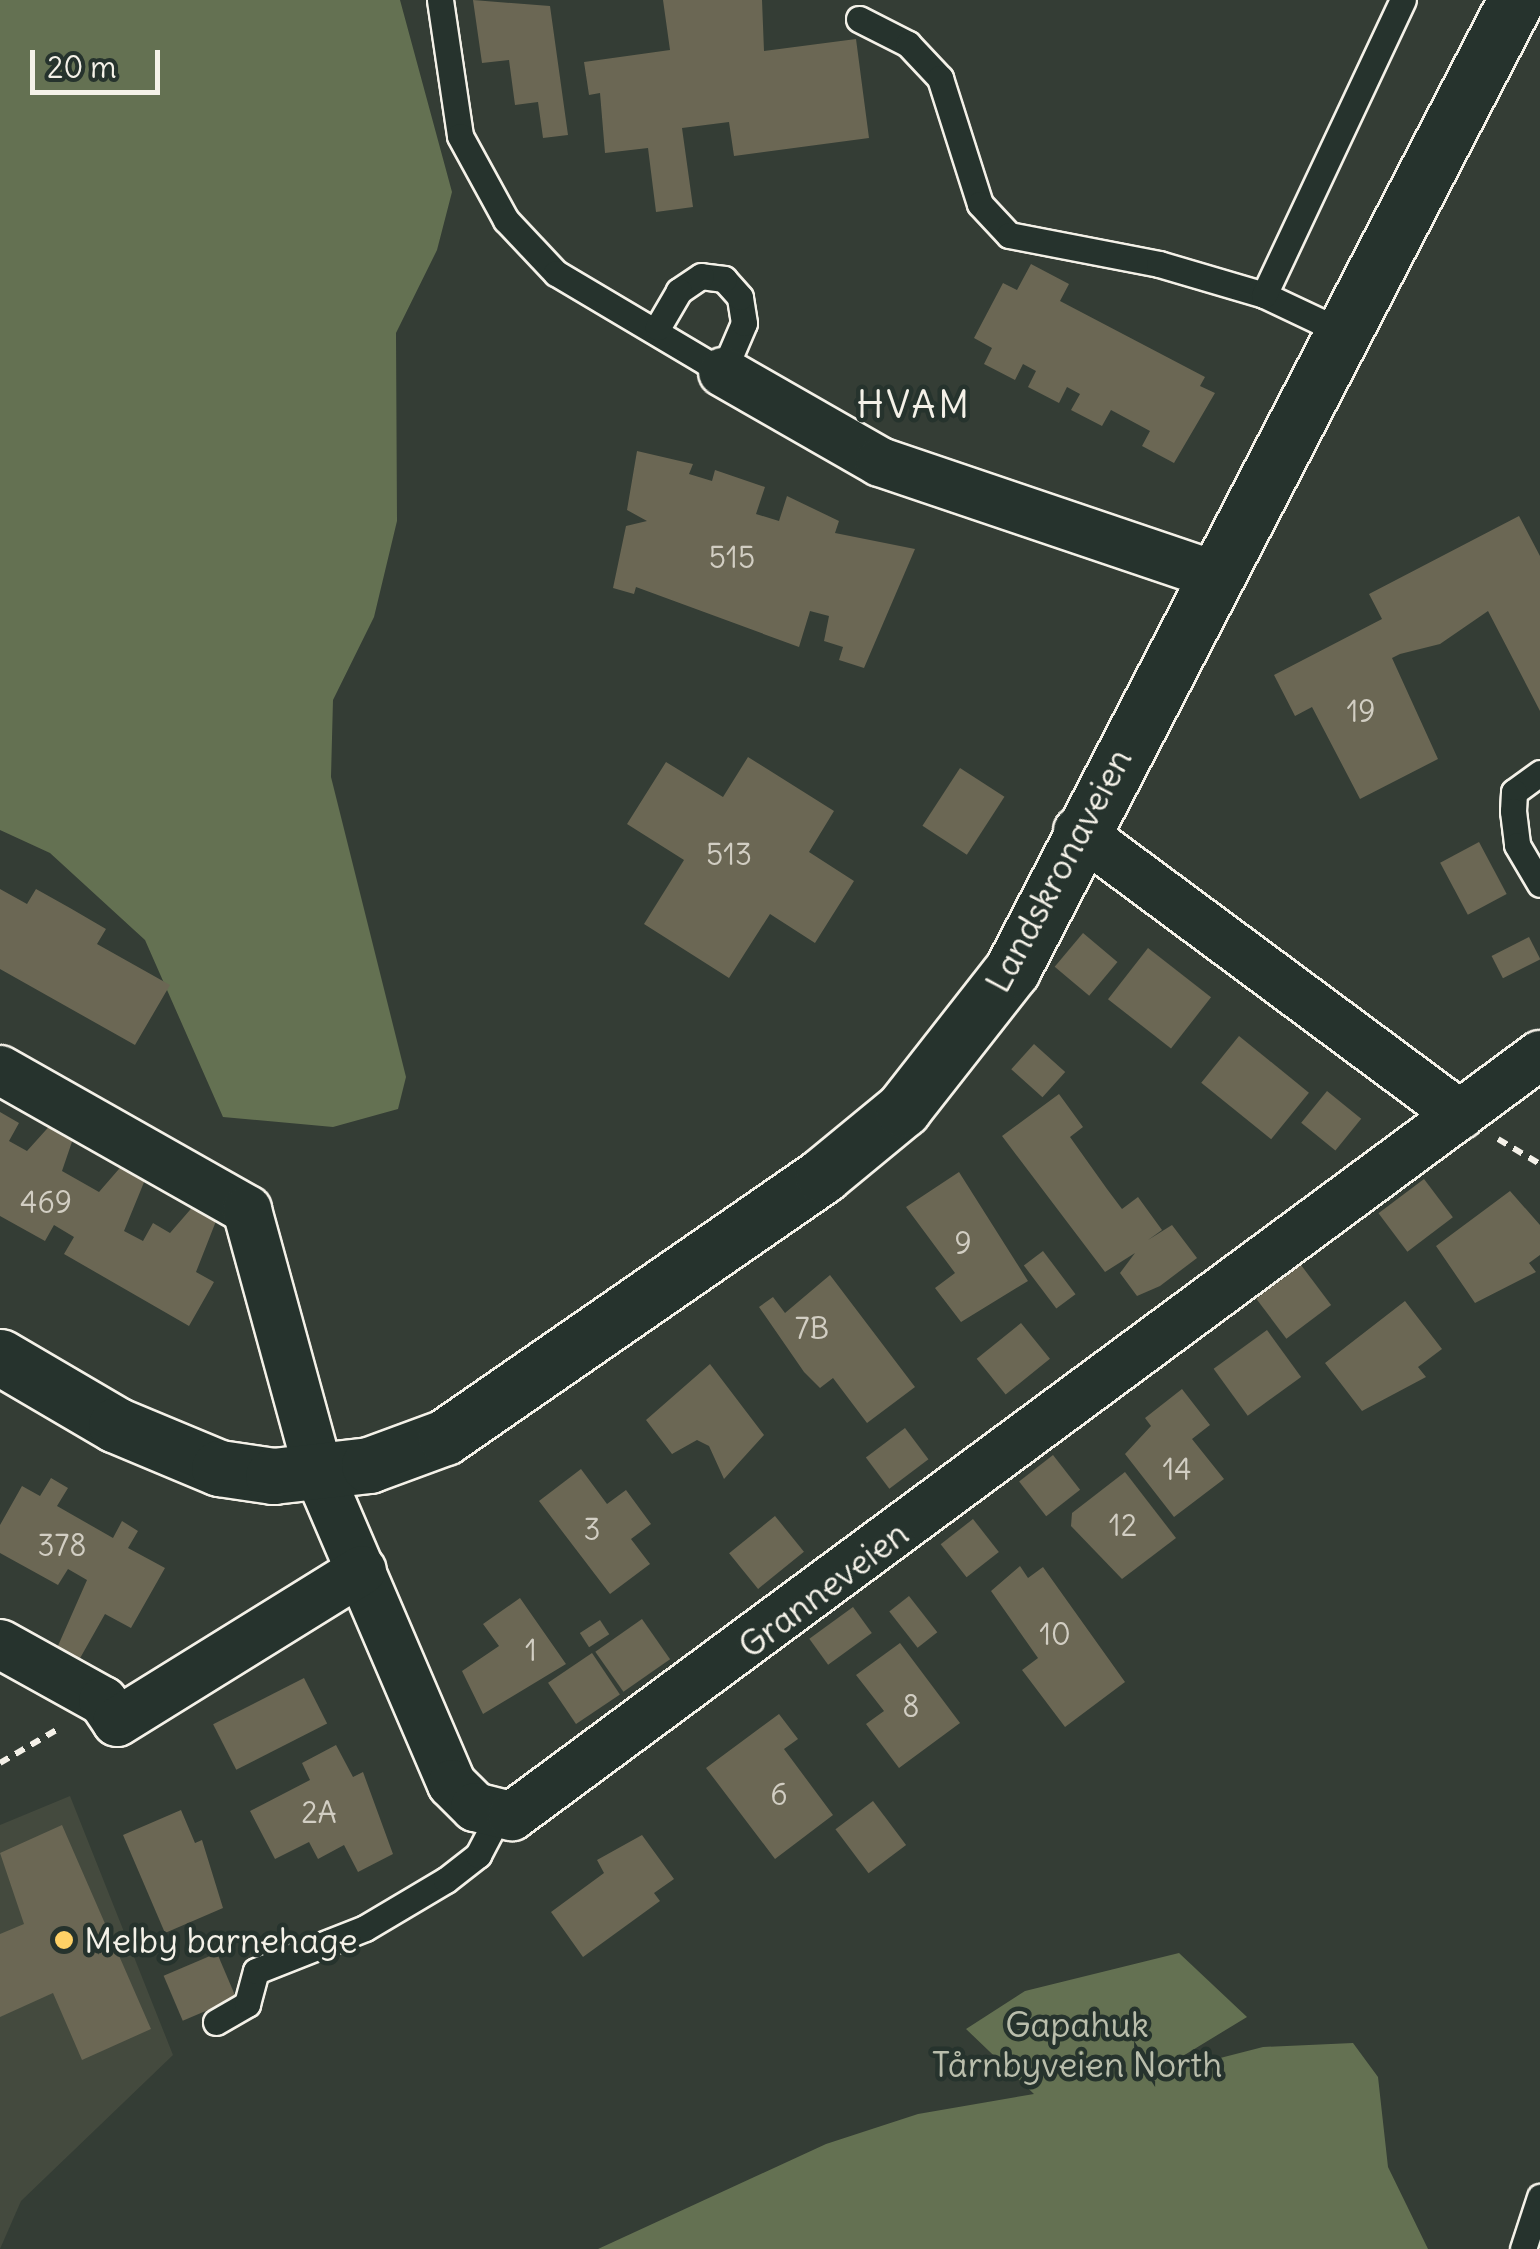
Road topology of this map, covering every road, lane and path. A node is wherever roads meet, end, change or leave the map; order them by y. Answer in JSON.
{"nodes":[{"id":1,"x":440,"y":0,"type":"edge"},
{"id":2,"x":1403,"y":0,"type":"edge"},
{"id":3,"x":1516,"y":0,"type":"edge"},
{"id":4,"x":859,"y":20,"type":"dead end"},
{"id":5,"x":1264,"y":295,"type":"junction"},
{"id":6,"x":658,"y":327,"type":"junction"},
{"id":7,"x":1340,"y":331,"type":"junction"},
{"id":8,"x":723,"y":372,"type":"junction"},
{"id":9,"x":1214,"y":574,"type":"junction"},
{"id":10,"x":1540,"y":774,"type":"edge"},
{"id":11,"x":1078,"y":831,"type":"junction"},
{"id":12,"x":1540,"y":884,"type":"edge"},
{"id":13,"x":1540,"y":1055,"type":"edge"},
{"id":14,"x":0,"y":1070,"type":"edge"},
{"id":15,"x":1460,"y":1114,"type":"junction"},
{"id":16,"x":0,"y":1357,"type":"edge"},
{"id":17,"x":319,"y":1474,"type":"junction"},
{"id":18,"x":362,"y":1570,"type":"junction"},
{"id":19,"x":0,"y":1644,"type":"edge"},
{"id":20,"x":500,"y":1813,"type":"junction"},
{"id":21,"x":216,"y":2022,"type":"dead end"},
{"id":22,"x":1540,"y":2197,"type":"edge"},
{"id":23,"x":1523,"y":2249,"type":"edge"}],
"edges":[{"from":1,"to":6,"type":"lane"},
{"from":2,"to":5,"type":"lane"},
{"from":3,"to":7,"type":"street","name":"Landskronaveien"},
{"from":4,"to":5,"type":"lane"},
{"from":5,"to":7,"type":"lane"},
{"from":6,"to":8,"type":"lane"},
{"from":6,"to":8,"type":"lane"},
{"from":7,"to":9,"type":"street","name":"Landskronaveien"},
{"from":8,"to":9,"type":"street"},
{"from":9,"to":11,"type":"street","name":"Landskronaveien"},
{"from":10,"to":12,"type":"lane"},
{"from":11,"to":15,"type":"street"},
{"from":11,"to":17,"type":"street","name":"Landskronaveien"},
{"from":13,"to":15,"type":"street","name":"Granneveien"},
{"from":14,"to":17,"type":"street"},
{"from":15,"to":20,"type":"street","name":"Granneveien"},
{"from":16,"to":17,"type":"street","name":"Landskronaveien"},
{"from":17,"to":18,"type":"street"},
{"from":18,"to":19,"type":"street"},
{"from":18,"to":20,"type":"street"},
{"from":20,"to":21,"type":"lane"},
{"from":22,"to":23,"type":"lane"}]}
